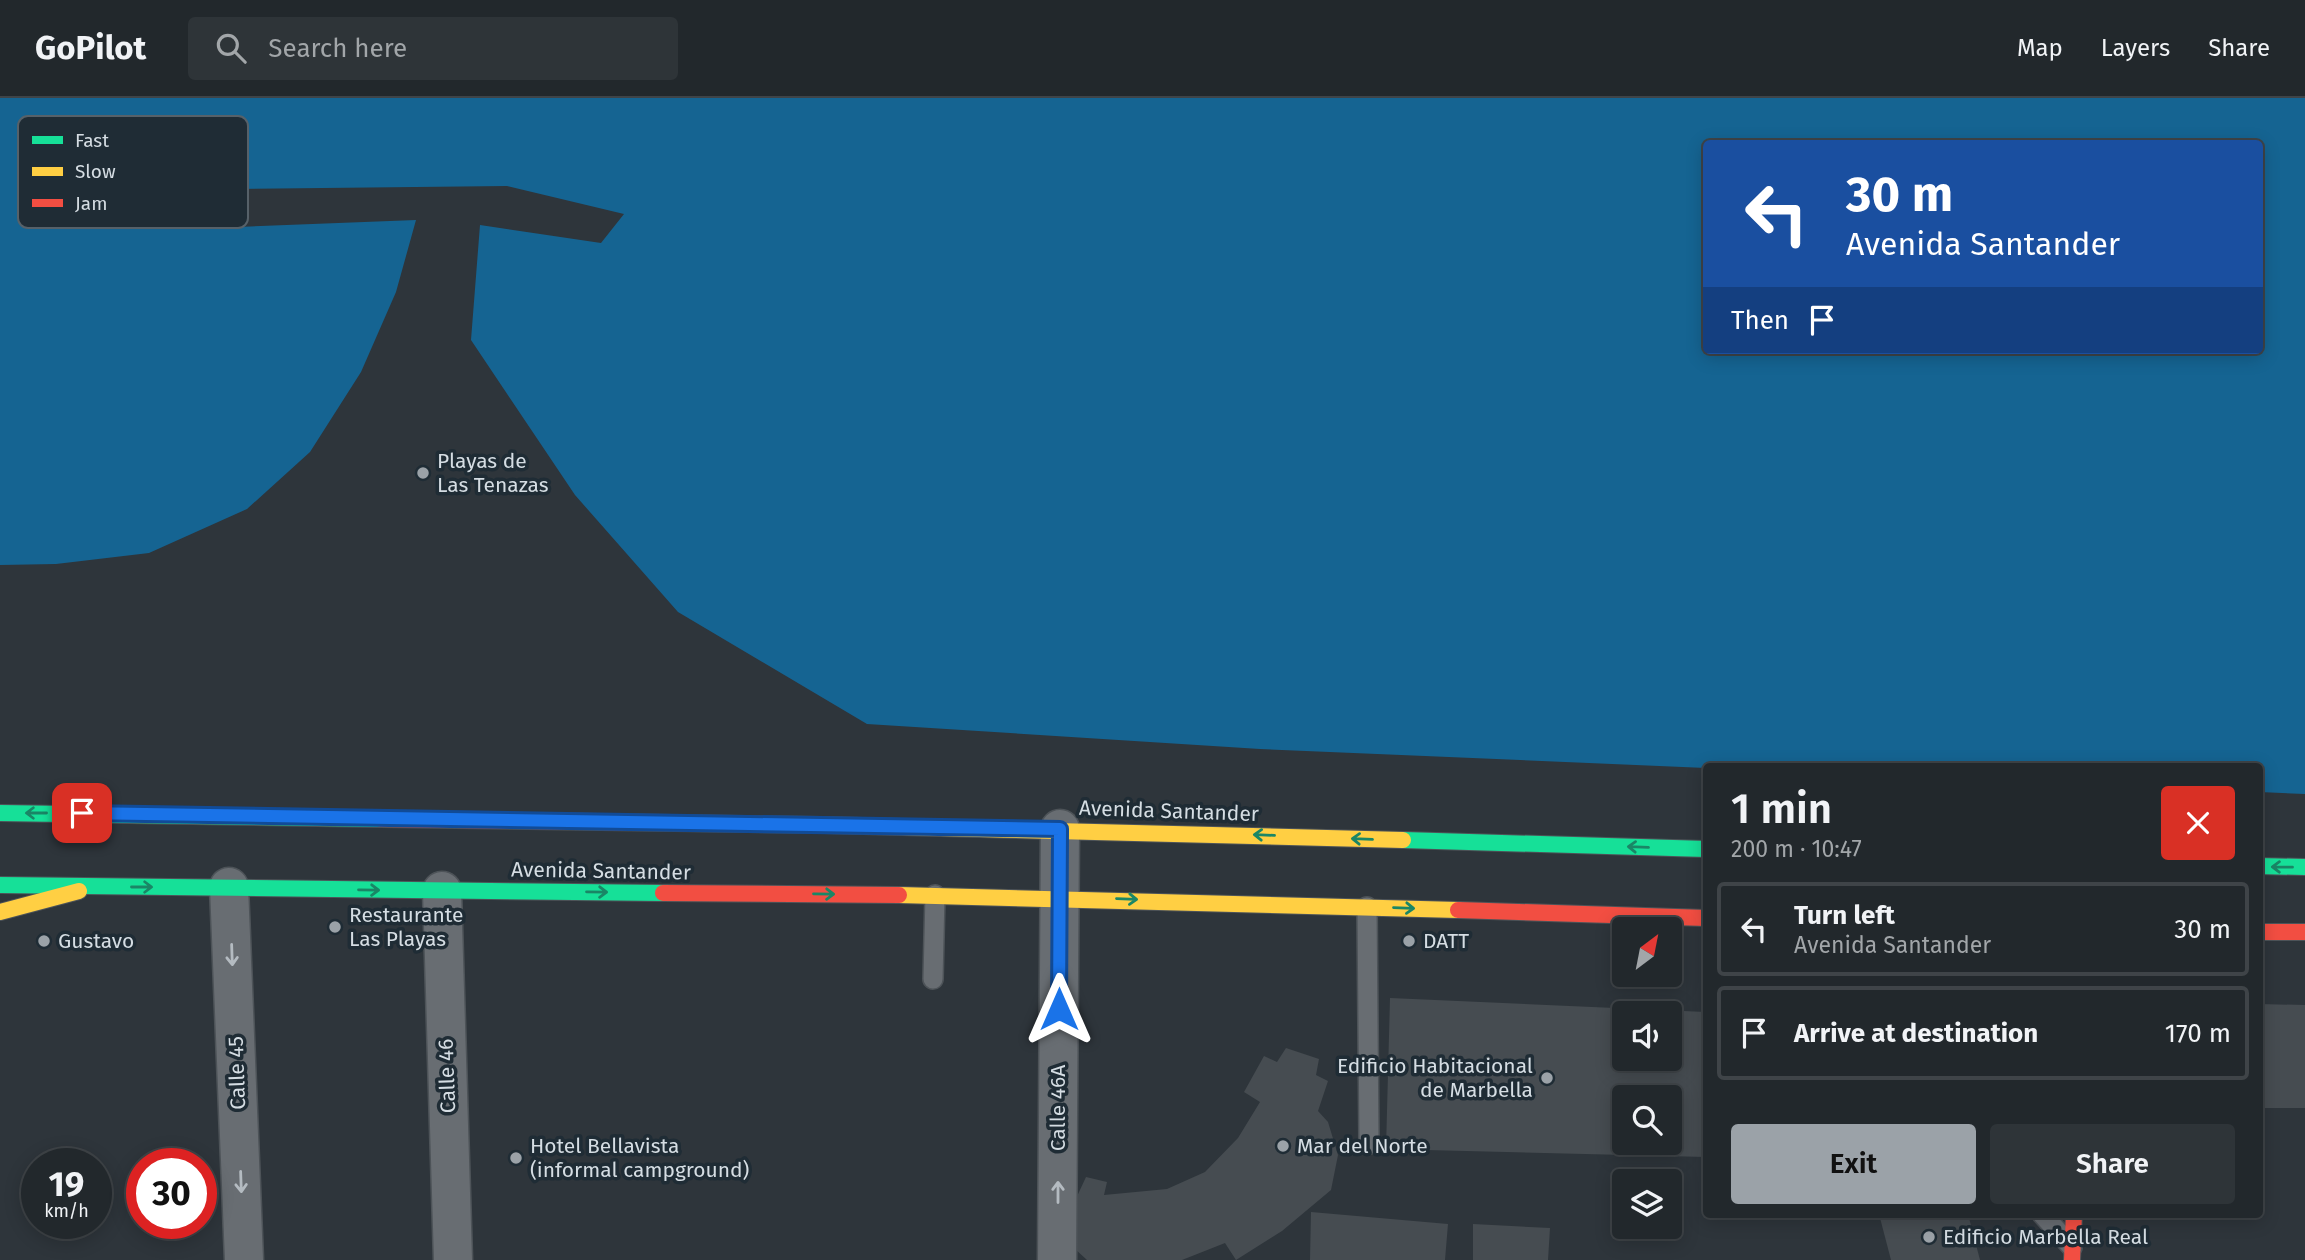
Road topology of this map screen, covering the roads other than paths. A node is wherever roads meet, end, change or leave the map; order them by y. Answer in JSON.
{"nodes":[{"id":1,"x":0,"y":813,"type":"edge"},
{"id":2,"x":1060,"y":829,"type":"junction"},
{"id":3,"x":1703,"y":849,"type":"edge"},
{"id":4,"x":2263,"y":866,"type":"edge"},
{"id":5,"x":2305,"y":867,"type":"edge"},
{"id":6,"x":0,"y":885,"type":"edge"},
{"id":7,"x":98,"y":887,"type":"junction"},
{"id":8,"x":229,"y":887,"type":"junction"},
{"id":9,"x":442,"y":891,"type":"junction"},
{"id":10,"x":935,"y":895,"type":"junction"},
{"id":11,"x":1059,"y":897,"type":"junction"},
{"id":12,"x":1367,"y":907,"type":"junction"},
{"id":13,"x":0,"y":912,"type":"edge"},
{"id":14,"x":1703,"y":918,"type":"edge"},
{"id":15,"x":2263,"y":932,"type":"edge"},
{"id":16,"x":2305,"y":932,"type":"edge"},
{"id":17,"x":933,"y":979,"type":"dead end"},
{"id":18,"x":1368,"y":1144,"type":"dead end"},
{"id":19,"x":2045,"y":1218,"type":"edge"},
{"id":20,"x":2074,"y":1218,"type":"edge"},
{"id":21,"x":2073,"y":1254,"type":"edge"},
{"id":22,"x":244,"y":1260,"type":"edge"},
{"id":23,"x":453,"y":1260,"type":"edge"},
{"id":24,"x":1057,"y":1260,"type":"edge"}],
"edges":[{"from":2,"to":1,"type":"main road","name":"Avenida Santander","one_way":true},
{"from":3,"to":2,"type":"main road","name":"Avenida Santander","one_way":true},
{"from":2,"to":11,"type":"street","name":"Calle 46A"},
{"from":5,"to":4,"type":"main road","one_way":true},
{"from":6,"to":7,"type":"main road","name":"Avenida Santander"},
{"from":7,"to":8,"type":"main road","name":"Avenida Santander","one_way":true},
{"from":7,"to":13,"type":"main road"},
{"from":8,"to":9,"type":"main road","name":"Avenida Santander","one_way":true},
{"from":8,"to":22,"type":"street","name":"Calle 45","one_way":true},
{"from":9,"to":10,"type":"main road","name":"Avenida Santander","one_way":true},
{"from":9,"to":23,"type":"street","name":"Calle 46"},
{"from":10,"to":11,"type":"main road","name":"Avenida Santander"},
{"from":10,"to":17,"type":"lane"},
{"from":11,"to":12,"type":"main road","name":"Avenida Santander","one_way":true},
{"from":24,"to":11,"type":"street","name":"Calle 46A","one_way":true},
{"from":12,"to":14,"type":"main road","name":"Avenida Santander","one_way":true},
{"from":12,"to":18,"type":"lane"},
{"from":15,"to":16,"type":"main road"},
{"from":19,"to":21,"type":"lane"},
{"from":20,"to":21,"type":"main road"}]}
